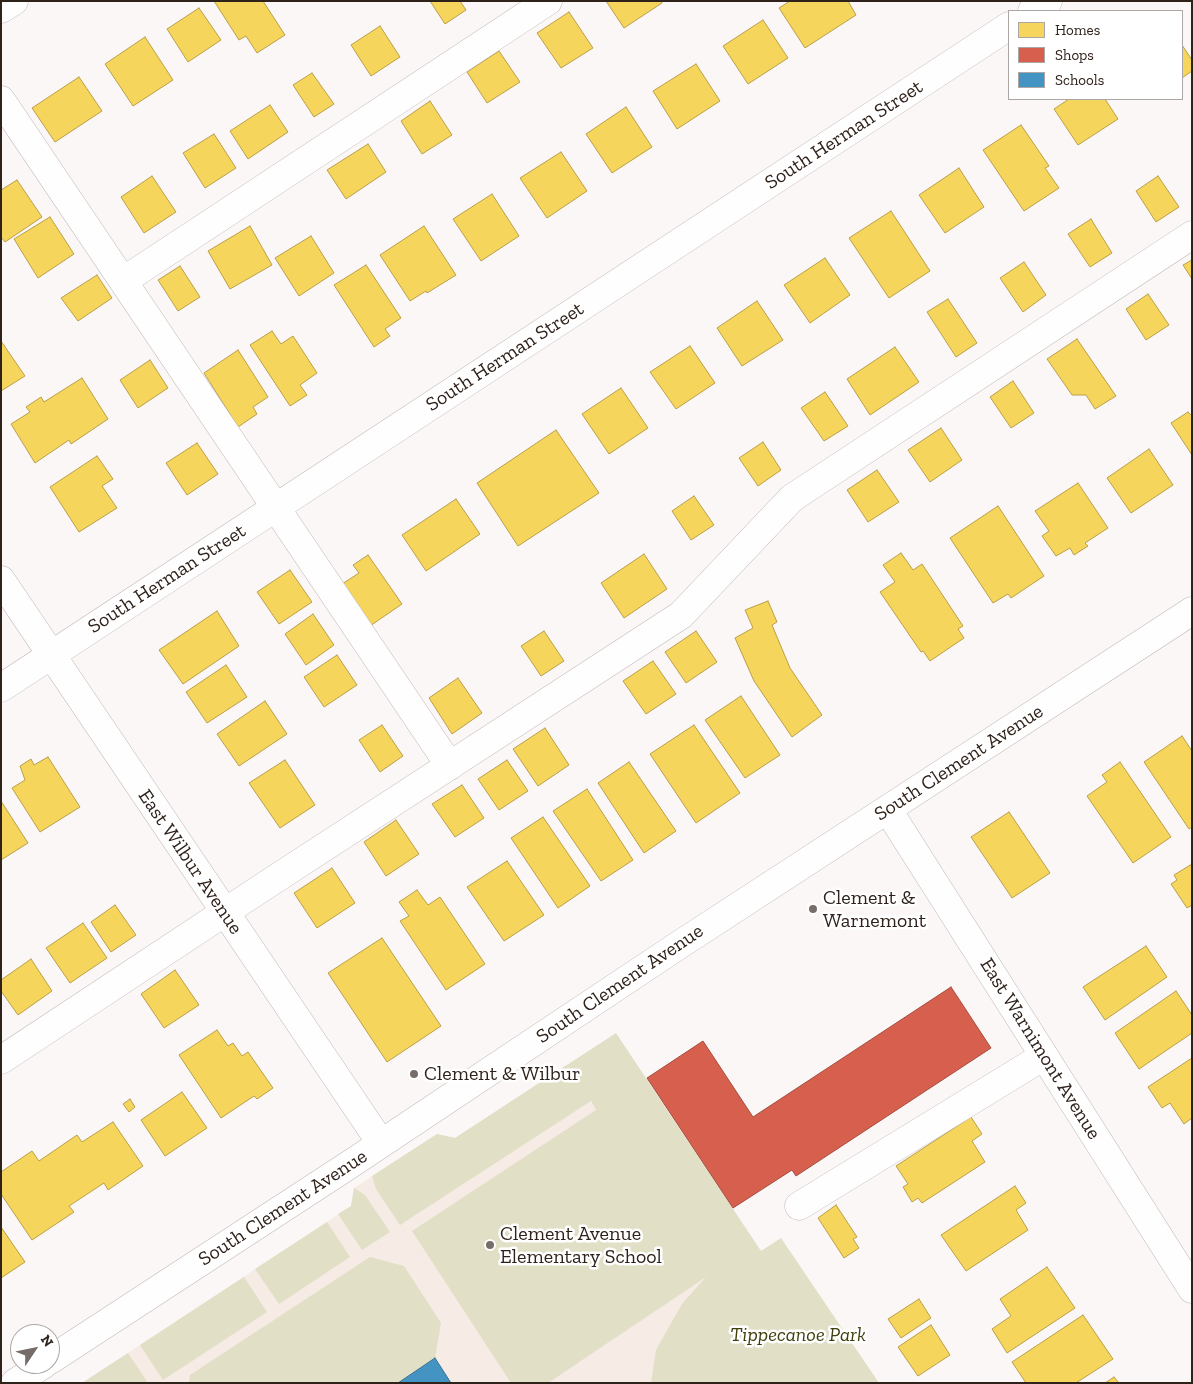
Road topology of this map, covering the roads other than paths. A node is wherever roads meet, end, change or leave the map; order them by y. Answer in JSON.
{"nodes":[{"id":1,"x":14,"y":1,"type":"edge"},
{"id":2,"x":548,"y":1,"type":"edge"},
{"id":3,"x":1048,"y":1,"type":"edge"},
{"id":4,"x":1,"y":9,"type":"edge"},
{"id":5,"x":1034,"y":10,"type":"edge"},
{"id":6,"x":1008,"y":27,"type":"edge"},
{"id":7,"x":1,"y":100,"type":"edge"},
{"id":8,"x":1192,"y":235,"type":"edge"},
{"id":9,"x":123,"y":281,"type":"junction"},
{"id":10,"x":275,"y":508,"type":"junction"},
{"id":11,"x":1,"y":580,"type":"edge"},
{"id":12,"x":1192,"y":610,"type":"edge"},
{"id":13,"x":52,"y":654,"type":"junction"},
{"id":14,"x":1,"y":688,"type":"edge"},
{"id":15,"x":450,"y":766,"type":"junction"},
{"id":16,"x":888,"y":810,"type":"junction"},
{"id":17,"x":224,"y":912,"type":"junction"},
{"id":18,"x":1044,"y":1056,"type":"junction"},
{"id":19,"x":1,"y":1060,"type":"edge"},
{"id":20,"x":381,"y":1143,"type":"junction"},
{"id":21,"x":799,"y":1206,"type":"dead end"},
{"id":22,"x":1192,"y":1289,"type":"edge"},
{"id":23,"x":60,"y":1353,"type":"edge"},
{"id":24,"x":29,"y":1374,"type":"edge"},
{"id":25,"x":15,"y":1383,"type":"edge"}],
"edges":[{"from":1,"to":4,"type":"street"},
{"from":2,"to":9,"type":"street"},
{"from":3,"to":5,"type":"street"},
{"from":6,"to":10,"type":"street","name":"South Herman Street"},
{"from":7,"to":9,"type":"street"},
{"from":8,"to":15,"type":"street"},
{"from":9,"to":10,"type":"street"},
{"from":10,"to":13,"type":"street","name":"South Herman Street"},
{"from":10,"to":15,"type":"street"},
{"from":11,"to":13,"type":"street","name":"East Wilbur Avenue"},
{"from":12,"to":16,"type":"street","name":"South Clement Avenue"},
{"from":13,"to":14,"type":"street","name":"South Herman Street"},
{"from":13,"to":17,"type":"street","name":"East Wilbur Avenue"},
{"from":15,"to":17,"type":"street"},
{"from":16,"to":18,"type":"street","name":"East Warnimont Avenue"},
{"from":16,"to":20,"type":"street","name":"South Clement Avenue"},
{"from":17,"to":19,"type":"street"},
{"from":17,"to":20,"type":"street","name":"East Wilbur Avenue"},
{"from":18,"to":21,"type":"street"},
{"from":18,"to":22,"type":"street","name":"East Warnimont Avenue"},
{"from":20,"to":23,"type":"street","name":"South Clement Avenue"},
{"from":24,"to":25,"type":"street"}]}
